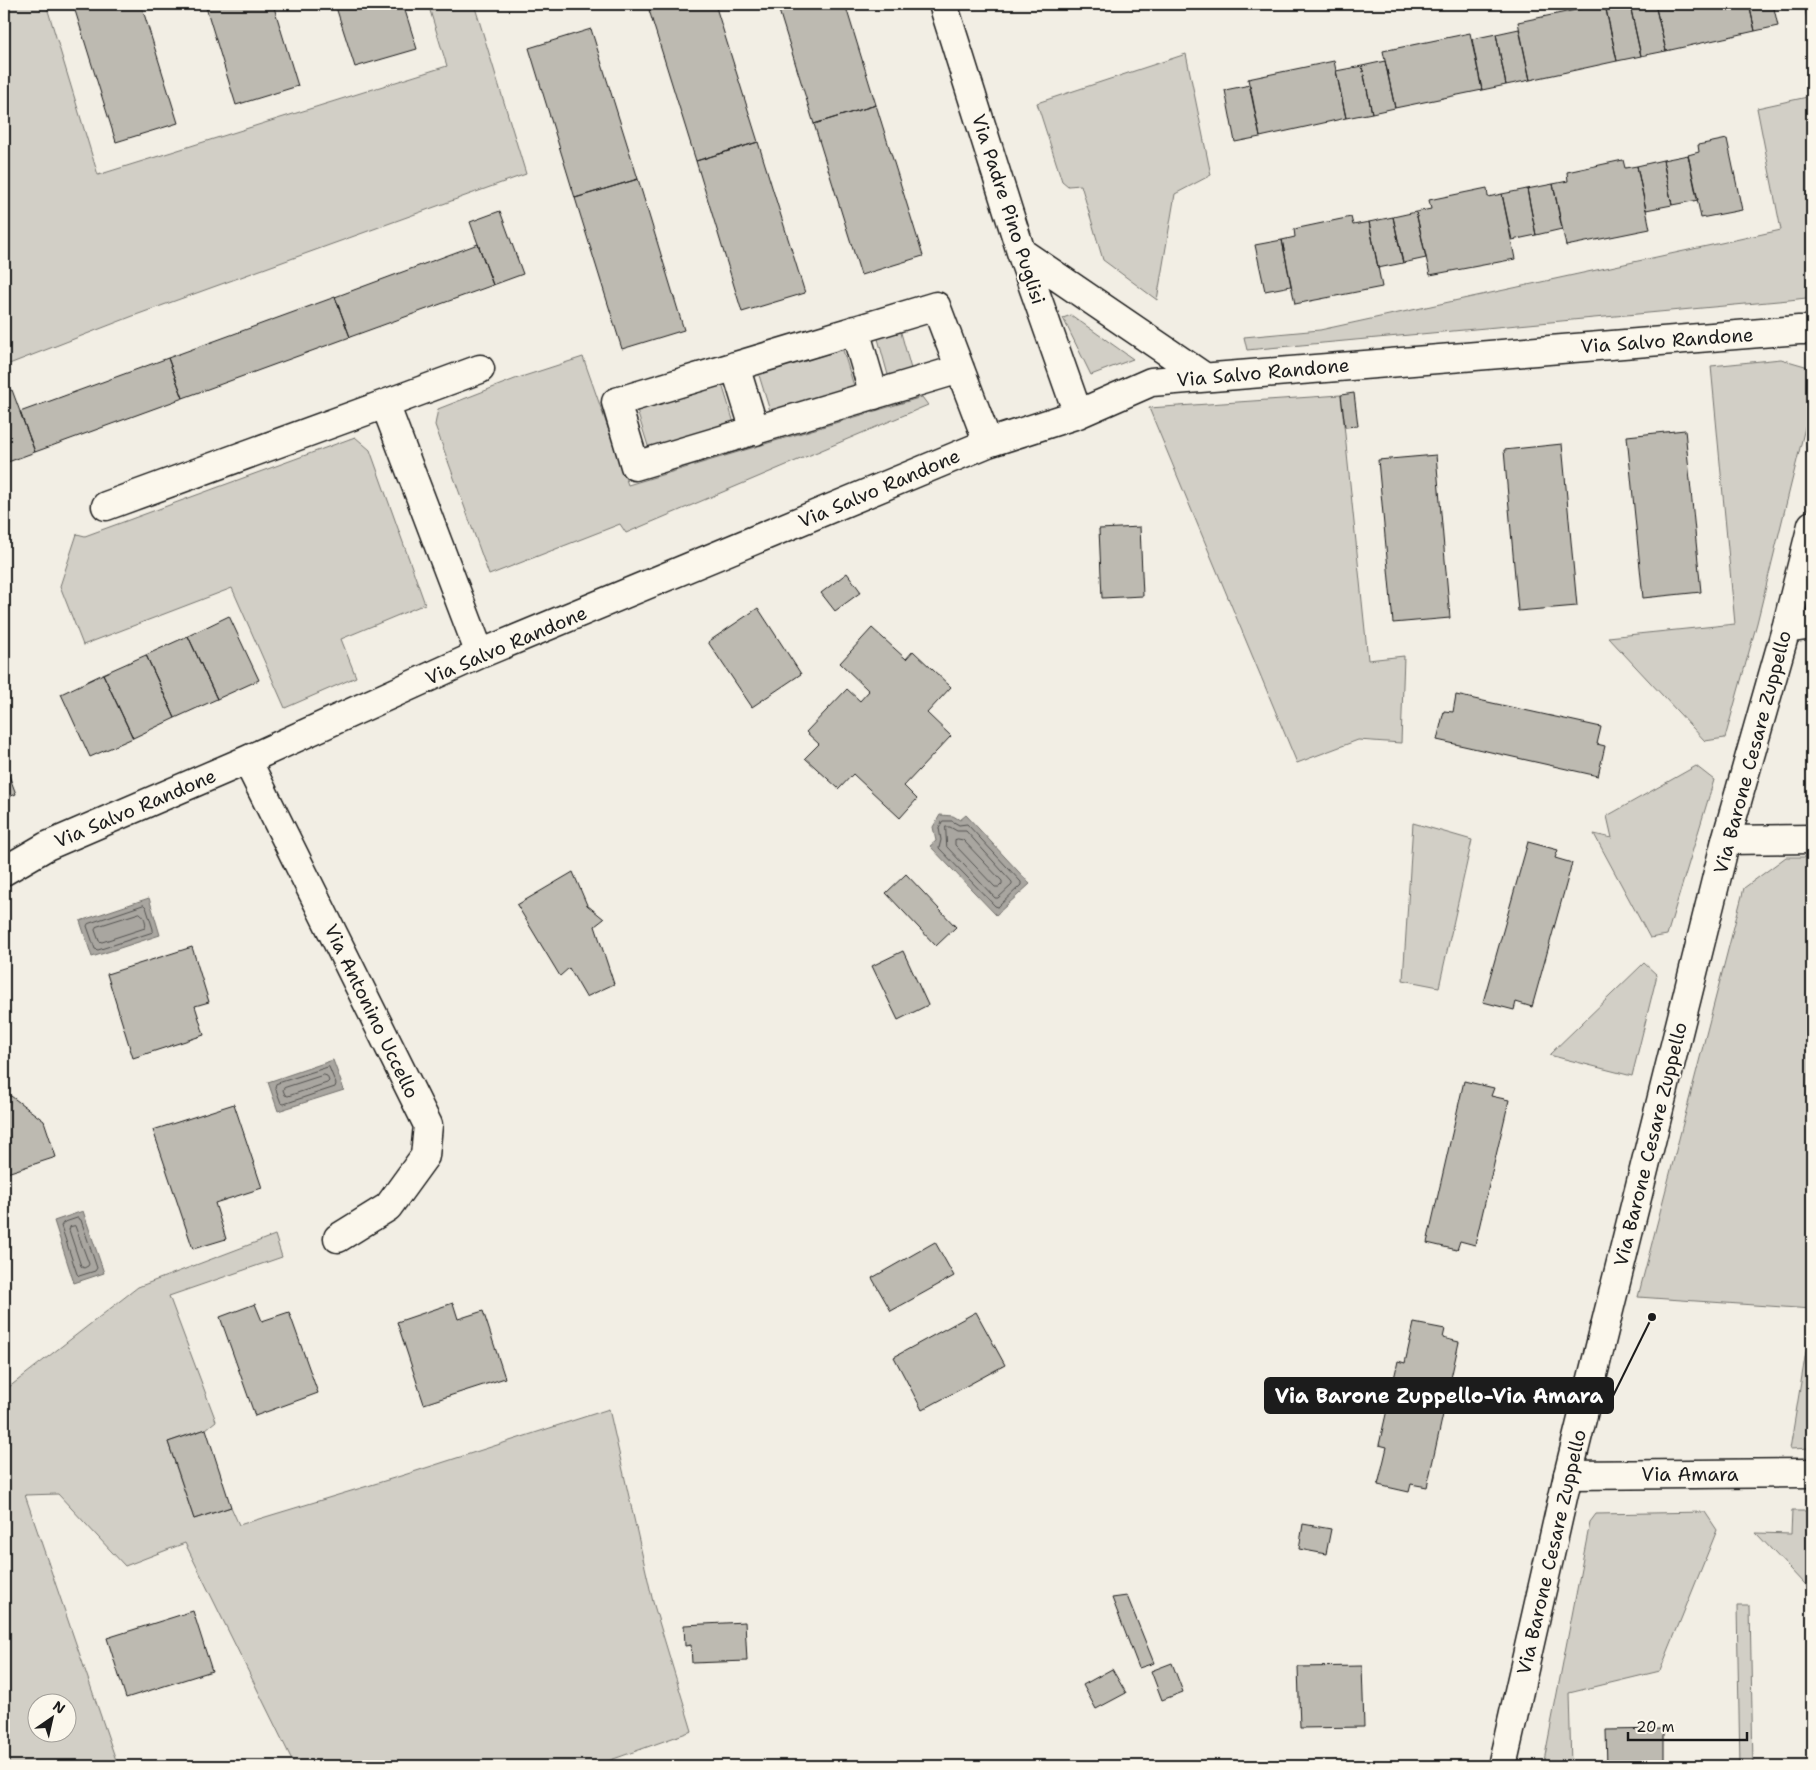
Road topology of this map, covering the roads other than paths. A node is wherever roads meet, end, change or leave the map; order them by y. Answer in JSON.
{"nodes":[{"id":1,"x":943,"y":4,"type":"edge"},
{"id":2,"x":1021,"y":252,"type":"junction"},
{"id":3,"x":855,"y":330,"type":"junction"},
{"id":4,"x":1812,"y":330,"type":"edge"},
{"id":5,"x":735,"y":366,"type":"junction"},
{"id":6,"x":480,"y":369,"type":"dead end"},
{"id":7,"x":960,"y":369,"type":"junction"},
{"id":8,"x":1203,"y":376,"type":"junction"},
{"id":9,"x":874,"y":395,"type":"junction"},
{"id":10,"x":384,"y":404,"type":"junction"},
{"id":11,"x":1078,"y":414,"type":"junction"},
{"id":12,"x":754,"y":431,"type":"junction"},
{"id":13,"x":988,"y":443,"type":"junction"},
{"id":14,"x":106,"y":506,"type":"dead end"},
{"id":15,"x":1812,"y":525,"type":"edge"},
{"id":16,"x":1812,"y":625,"type":"edge"},
{"id":17,"x":1786,"y":629,"type":"junction"},
{"id":18,"x":480,"y":654,"type":"junction"},
{"id":19,"x":247,"y":760,"type":"junction"},
{"id":20,"x":1812,"y":839,"type":"edge"},
{"id":21,"x":1726,"y":840,"type":"junction"},
{"id":22,"x":4,"y":871,"type":"edge"},
{"id":23,"x":338,"y":1238,"type":"dead end"},
{"id":24,"x":1812,"y":1473,"type":"edge"},
{"id":25,"x":1568,"y":1475,"type":"junction"},
{"id":26,"x":1502,"y":1766,"type":"edge"}],
"edges":[{"from":1,"to":2,"type":"street","name":"Via Padre Pino Puglisi"},
{"from":2,"to":8,"type":"street"},
{"from":2,"to":11,"type":"street","name":"Via Padre Pino Puglisi"},
{"from":3,"to":5,"type":"street"},
{"from":3,"to":7,"type":"street"},
{"from":3,"to":9,"type":"street"},
{"from":4,"to":8,"type":"street","name":"Via Salvo Randone"},
{"from":5,"to":12,"type":"street"},
{"from":5,"to":12,"type":"street"},
{"from":6,"to":10,"type":"street"},
{"from":7,"to":9,"type":"street"},
{"from":7,"to":13,"type":"street"},
{"from":8,"to":11,"type":"street","name":"Via Salvo Randone"},
{"from":9,"to":12,"type":"street"},
{"from":10,"to":14,"type":"street"},
{"from":10,"to":18,"type":"street"},
{"from":11,"to":13,"type":"street","name":"Via Salvo Randone"},
{"from":13,"to":18,"type":"street","name":"Via Salvo Randone"},
{"from":15,"to":17,"type":"street","name":"Via Barone Cesare Zuppello"},
{"from":16,"to":17,"type":"street"},
{"from":17,"to":21,"type":"street","name":"Via Barone Cesare Zuppello"},
{"from":18,"to":19,"type":"street","name":"Via Salvo Randone"},
{"from":19,"to":22,"type":"street","name":"Via Salvo Randone"},
{"from":19,"to":23,"type":"street","name":"Via Antonino Uccello"},
{"from":20,"to":21,"type":"street"},
{"from":21,"to":25,"type":"street","name":"Via Barone Cesare Zuppello"},
{"from":24,"to":25,"type":"street","name":"Via Amara"},
{"from":25,"to":26,"type":"street","name":"Via Barone Cesare Zuppello"}]}
